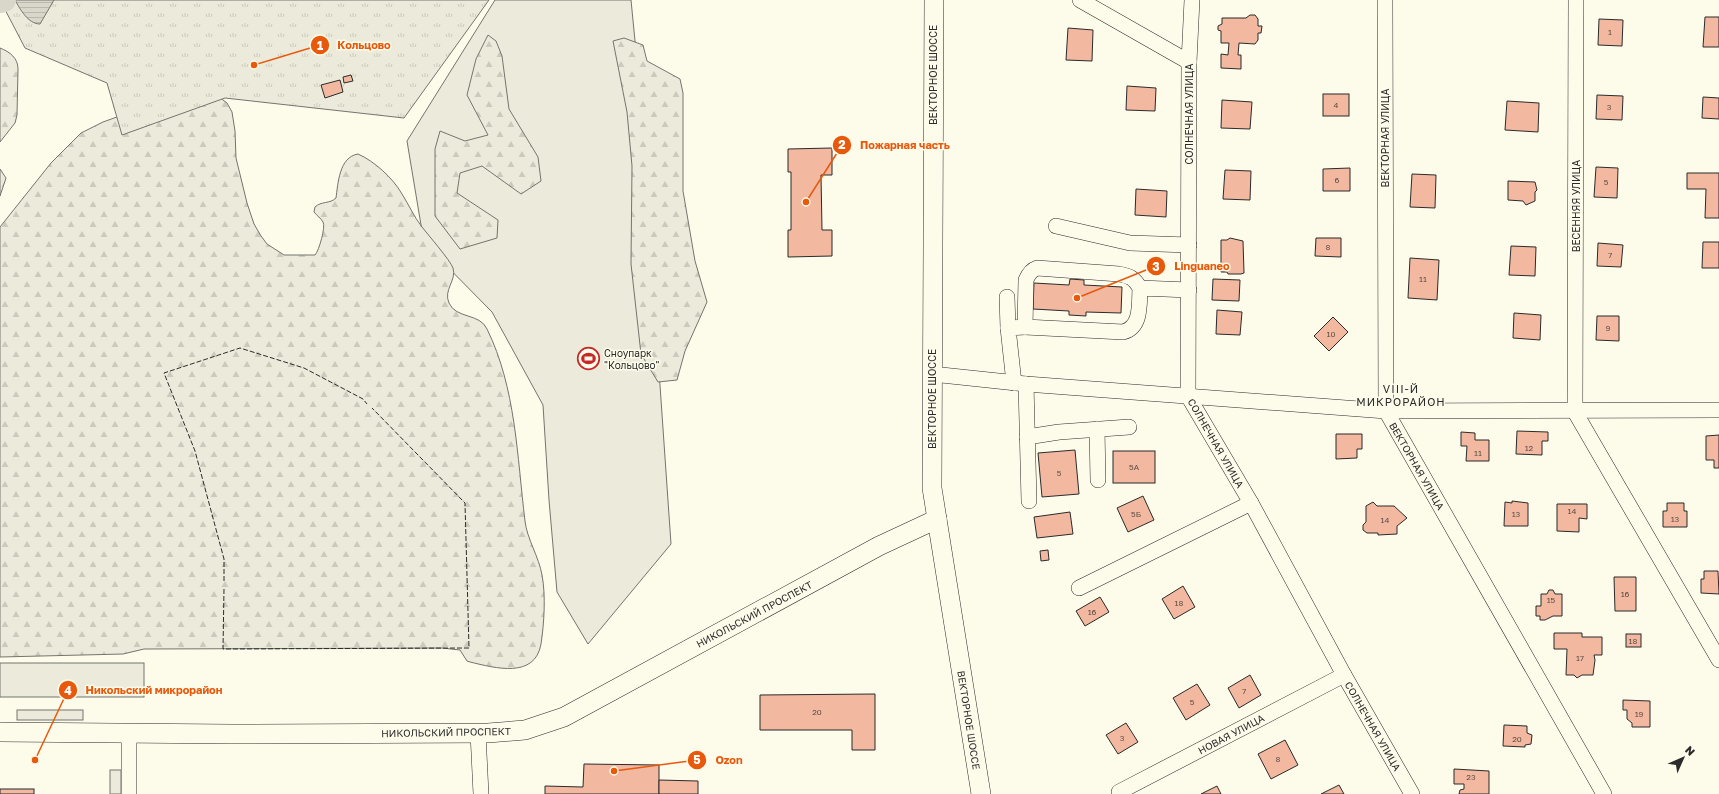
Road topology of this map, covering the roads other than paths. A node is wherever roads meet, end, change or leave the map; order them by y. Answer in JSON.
{"nodes":[{"id":1,"x":934,"y":0,"type":"edge"},
{"id":2,"x":1080,"y":0,"type":"edge"},
{"id":3,"x":1192,"y":0,"type":"edge"},
{"id":4,"x":1385,"y":0,"type":"edge"},
{"id":5,"x":1576,"y":0,"type":"edge"},
{"id":6,"x":1189,"y":62,"type":"junction"},
{"id":7,"x":1056,"y":226,"type":"dead end"},
{"id":8,"x":1189,"y":245,"type":"junction"},
{"id":9,"x":1140,"y":288,"type":"junction"},
{"id":10,"x":1189,"y":290,"type":"junction"},
{"id":11,"x":1008,"y":297,"type":"dead end"},
{"id":12,"x":1026,"y":327,"type":"junction"},
{"id":13,"x":1008,"y":328,"type":"junction"},
{"id":14,"x":932,"y":374,"type":"junction"},
{"id":15,"x":1020,"y":383,"type":"junction"},
{"id":16,"x":1188,"y":396,"type":"junction"},
{"id":17,"x":1719,"y":410,"type":"edge"},
{"id":18,"x":1386,"y":411,"type":"junction"},
{"id":19,"x":1575,"y":412,"type":"junction"},
{"id":20,"x":1129,"y":427,"type":"dead end"},
{"id":21,"x":1097,"y":429,"type":"junction"},
{"id":22,"x":1027,"y":437,"type":"junction"},
{"id":23,"x":1098,"y":480,"type":"dead end"},
{"id":24,"x":1029,"y":501,"type":"dead end"},
{"id":25,"x":1251,"y":503,"type":"junction"},
{"id":26,"x":937,"y":519,"type":"junction"},
{"id":27,"x":1079,"y":588,"type":"dead end"},
{"id":28,"x":1719,"y":660,"type":"edge"},
{"id":29,"x":1344,"y":675,"type":"junction"},
{"id":30,"x":0,"y":732,"type":"edge"},
{"id":31,"x":129,"y":733,"type":"junction"},
{"id":32,"x":478,"y":733,"type":"junction"},
{"id":33,"x":1119,"y":792,"type":"dead end"},
{"id":34,"x":129,"y":794,"type":"edge"},
{"id":35,"x":481,"y":794,"type":"edge"},
{"id":36,"x":981,"y":794,"type":"edge"},
{"id":37,"x":1412,"y":794,"type":"edge"},
{"id":38,"x":1604,"y":794,"type":"edge"}],
"edges":[{"from":1,"to":14,"type":"main road","name":"ВЕКТОРНОЕ ШОССЕ"},
{"from":2,"to":6,"type":"street"},
{"from":3,"to":6,"type":"street","name":"СОЛНЕЧНАЯ УЛИЦА"},
{"from":4,"to":18,"type":"street","name":"ВЕКТОРНАЯ УЛИЦА"},
{"from":5,"to":19,"type":"street","name":"ВЕСЕННЯЯ УЛИЦА"},
{"from":6,"to":8,"type":"street","name":"СОЛНЕЧНАЯ УЛИЦА"},
{"from":7,"to":8,"type":"street"},
{"from":8,"to":10,"type":"street","name":"СОЛНЕЧНАЯ УЛИЦА"},
{"from":9,"to":10,"type":"street"},
{"from":9,"to":12,"type":"street"},
{"from":9,"to":12,"type":"street"},
{"from":10,"to":16,"type":"street","name":"СОЛНЕЧНАЯ УЛИЦА"},
{"from":11,"to":13,"type":"street"},
{"from":12,"to":13,"type":"street"},
{"from":13,"to":15,"type":"street"},
{"from":14,"to":15,"type":"street"},
{"from":14,"to":26,"type":"main road","name":"ВЕКТОРНОЕ ШОССЕ"},
{"from":15,"to":16,"type":"street"},
{"from":15,"to":22,"type":"street"},
{"from":16,"to":18,"type":"street"},
{"from":16,"to":25,"type":"street","name":"СОЛНЕЧНАЯ УЛИЦА"},
{"from":17,"to":19,"type":"street"},
{"from":18,"to":19,"type":"street"},
{"from":18,"to":38,"type":"street","name":"ВЕКТОРНАЯ УЛИЦА"},
{"from":19,"to":28,"type":"street"},
{"from":20,"to":21,"type":"street"},
{"from":21,"to":22,"type":"street"},
{"from":21,"to":23,"type":"street"},
{"from":22,"to":24,"type":"street"},
{"from":25,"to":27,"type":"street"},
{"from":25,"to":29,"type":"street","name":"СОЛНЕЧНАЯ УЛИЦА"},
{"from":26,"to":32,"type":"main road","name":"НИКОЛЬСКИЙ ПРОСПЕКТ"},
{"from":26,"to":36,"type":"main road","name":"ВЕКТОРНОЕ ШОССЕ"},
{"from":29,"to":33,"type":"street","name":"НОВАЯ УЛИЦА"},
{"from":29,"to":37,"type":"street","name":"СОЛНЕЧНАЯ УЛИЦА"},
{"from":30,"to":31,"type":"main road","name":"НИКОЛЬСКИЙ ПРОСПЕКТ"},
{"from":31,"to":32,"type":"main road","name":"НИКОЛЬСКИЙ ПРОСПЕКТ"},
{"from":31,"to":34,"type":"street"},
{"from":32,"to":35,"type":"street"}]}
